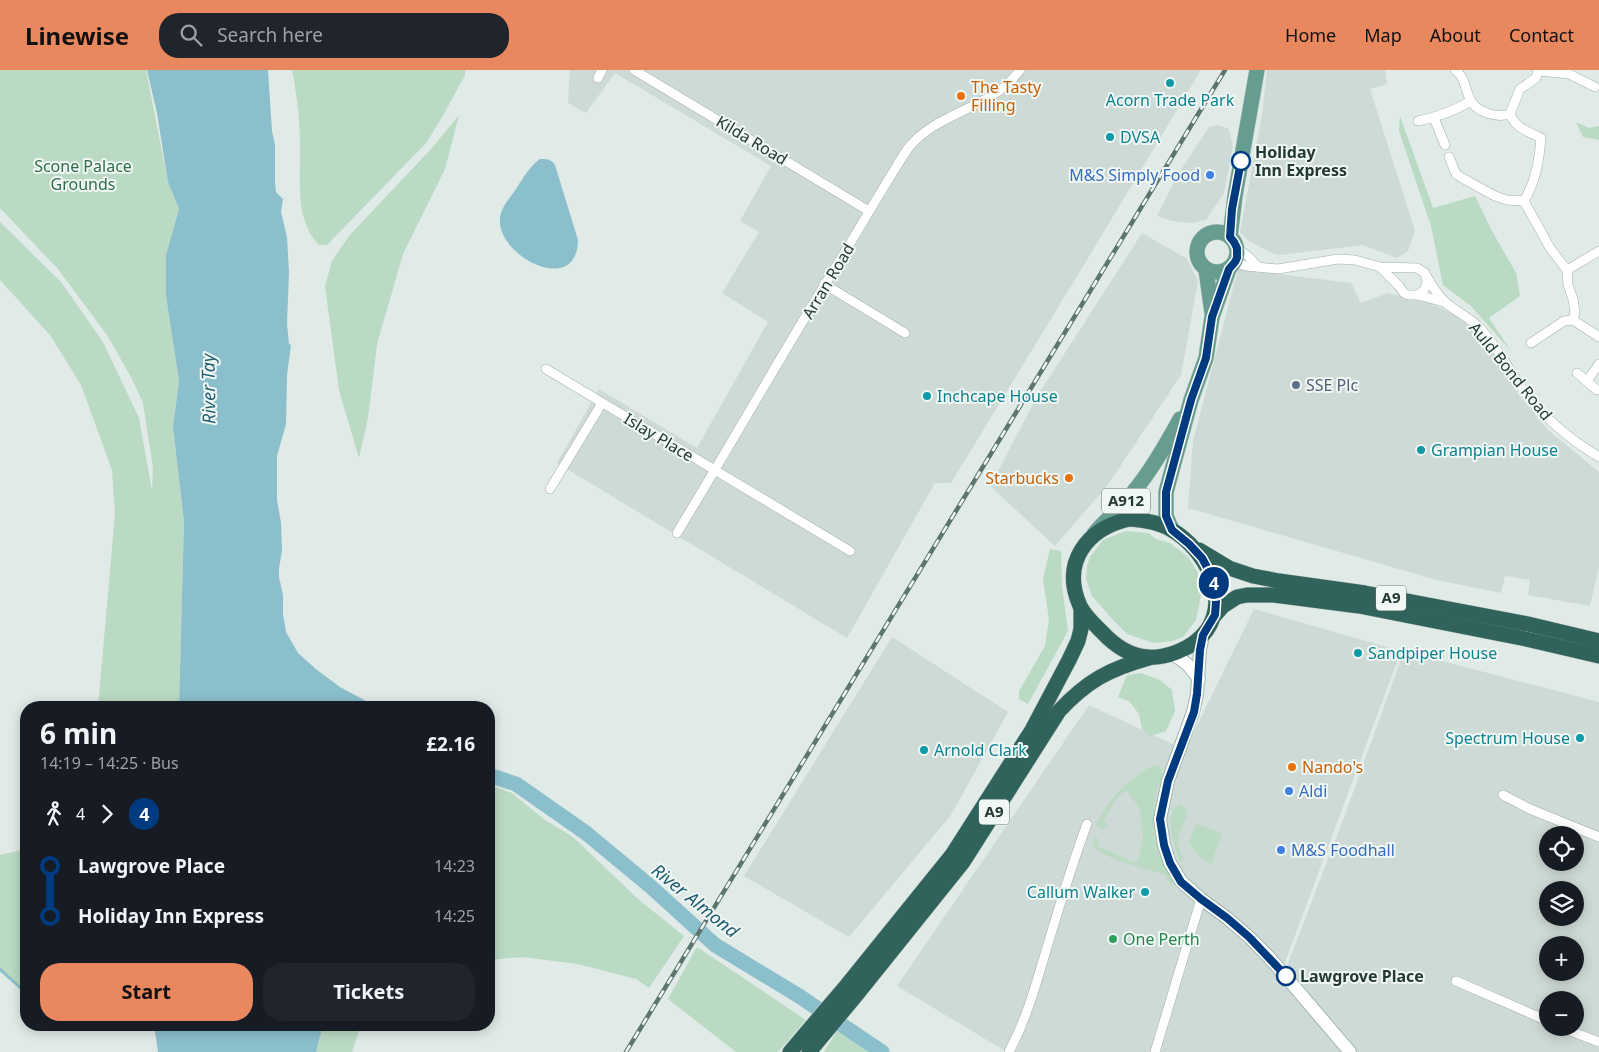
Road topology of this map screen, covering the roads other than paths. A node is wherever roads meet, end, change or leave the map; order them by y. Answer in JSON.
{"nodes":[{"id":1,"x":634,"y":70,"type":"edge"},
{"id":2,"x":1020,"y":70,"type":"edge"},
{"id":3,"x":1258,"y":70,"type":"edge"},
{"id":4,"x":1455,"y":70,"type":"edge"},
{"id":5,"x":1539,"y":70,"type":"edge"},
{"id":6,"x":1595,"y":87,"type":"dead end"},
{"id":7,"x":1471,"y":101,"type":"junction"},
{"id":8,"x":1510,"y":114,"type":"junction"},
{"id":9,"x":1434,"y":118,"type":"junction"},
{"id":10,"x":1418,"y":121,"type":"dead end"},
{"id":11,"x":1445,"y":145,"type":"dead end"},
{"id":12,"x":1449,"y":157,"type":"dead end"},
{"id":13,"x":1234,"y":196,"type":"junction"},
{"id":14,"x":1524,"y":201,"type":"junction"},
{"id":15,"x":869,"y":211,"type":"junction"},
{"id":16,"x":1210,"y":233,"type":"junction"},
{"id":17,"x":1599,"y":251,"type":"edge"},
{"id":18,"x":1233,"y":254,"type":"junction"},
{"id":19,"x":1258,"y":267,"type":"junction"},
{"id":20,"x":1380,"y":267,"type":"junction"},
{"id":21,"x":1407,"y":268,"type":"junction"},
{"id":22,"x":1206,"y":270,"type":"junction"},
{"id":23,"x":1567,"y":270,"type":"junction"},
{"id":24,"x":1427,"y":277,"type":"junction"},
{"id":25,"x":824,"y":284,"type":"junction"},
{"id":26,"x":1399,"y":286,"type":"junction"},
{"id":27,"x":1418,"y":295,"type":"junction"},
{"id":28,"x":1446,"y":303,"type":"junction"},
{"id":29,"x":1212,"y":317,"type":"junction"},
{"id":30,"x":1573,"y":320,"type":"junction"},
{"id":31,"x":905,"y":333,"type":"dead end"},
{"id":32,"x":1599,"y":337,"type":"edge"},
{"id":33,"x":1531,"y":343,"type":"dead end"},
{"id":34,"x":1599,"y":364,"type":"edge"},
{"id":35,"x":546,"y":369,"type":"dead end"},
{"id":36,"x":1577,"y":373,"type":"dead end"},
{"id":37,"x":1587,"y":381,"type":"junction"},
{"id":38,"x":1597,"y":390,"type":"dead end"},
{"id":39,"x":1191,"y":400,"type":"junction"},
{"id":40,"x":602,"y":403,"type":"junction"},
{"id":41,"x":1599,"y":457,"type":"edge"},
{"id":42,"x":715,"y":471,"type":"junction"},
{"id":43,"x":550,"y":489,"type":"dead end"},
{"id":44,"x":1172,"y":530,"type":"junction"},
{"id":45,"x":677,"y":533,"type":"dead end"},
{"id":46,"x":1093,"y":535,"type":"junction"},
{"id":47,"x":1189,"y":544,"type":"junction"},
{"id":48,"x":850,"y":551,"type":"dead end"},
{"id":49,"x":1081,"y":608,"type":"junction"},
{"id":50,"x":1215,"y":615,"type":"junction"},
{"id":51,"x":1203,"y":635,"type":"junction"},
{"id":52,"x":1599,"y":641,"type":"edge"},
{"id":53,"x":1172,"y":654,"type":"junction"},
{"id":54,"x":1599,"y":656,"type":"edge"},
{"id":55,"x":1148,"y":658,"type":"junction"},
{"id":56,"x":1199,"y":679,"type":"junction"},
{"id":57,"x":1503,"y":794,"type":"dead end"},
{"id":58,"x":1087,"y":824,"type":"dead end"},
{"id":59,"x":1599,"y":837,"type":"edge"},
{"id":60,"x":1201,"y":899,"type":"junction"},
{"id":61,"x":1456,"y":981,"type":"dead end"},
{"id":62,"x":852,"y":989,"type":"junction"},
{"id":63,"x":1539,"y":1017,"type":"edge"},
{"id":64,"x":1584,"y":1036,"type":"edge"},
{"id":65,"x":1599,"y":1042,"type":"edge"},
{"id":66,"x":802,"y":1049,"type":"edge"},
{"id":67,"x":1009,"y":1052,"type":"edge"},
{"id":68,"x":1155,"y":1052,"type":"edge"},
{"id":69,"x":1350,"y":1052,"type":"edge"}],
"edges":[{"from":1,"to":15,"type":"street","name":"Kilda Road"},
{"from":2,"to":15,"type":"street","name":"Arran Road"},
{"from":3,"to":13,"type":"main road","number":"A912"},
{"from":4,"to":7,"type":"street"},
{"from":5,"to":6,"type":"street"},
{"from":5,"to":8,"type":"street"},
{"from":7,"to":8,"type":"street"},
{"from":7,"to":9,"type":"street"},
{"from":8,"to":14,"type":"street"},
{"from":9,"to":10,"type":"street"},
{"from":9,"to":11,"type":"street"},
{"from":12,"to":14,"type":"street"},
{"from":13,"to":16,"type":"main road","number":"A912"},
{"from":13,"to":18,"type":"main road","number":"A912"},
{"from":14,"to":23,"type":"street"},
{"from":15,"to":25,"type":"street","name":"Arran Road"},
{"from":16,"to":18,"type":"main road"},
{"from":16,"to":22,"type":"main road","number":"A912"},
{"from":17,"to":23,"type":"street"},
{"from":18,"to":19,"type":"street"},
{"from":18,"to":19,"type":"street","name":"Auld Bond Road"},
{"from":18,"to":22,"type":"main road"},
{"from":18,"to":29,"type":"main road","number":"A912"},
{"from":19,"to":20,"type":"street","name":"Auld Bond Road"},
{"from":20,"to":21,"type":"street","name":"Auld Bond Road"},
{"from":20,"to":26,"type":"street","name":"Auld Bond Road"},
{"from":21,"to":24,"type":"street","name":"Auld Bond Road"},
{"from":21,"to":26,"type":"street"},
{"from":22,"to":29,"type":"main road","number":"A912"},
{"from":23,"to":30,"type":"street"},
{"from":24,"to":27,"type":"street"},
{"from":24,"to":28,"type":"street","name":"Auld Bond Road"},
{"from":25,"to":31,"type":"street"},
{"from":25,"to":42,"type":"street","name":"Arran Road"},
{"from":26,"to":27,"type":"street","name":"Auld Bond Road"},
{"from":27,"to":28,"type":"street","name":"Auld Bond Road"},
{"from":28,"to":41,"type":"street","name":"Auld Bond Road"},
{"from":29,"to":39,"type":"main road","number":"A912"},
{"from":30,"to":32,"type":"street"},
{"from":30,"to":33,"type":"street"},
{"from":34,"to":37,"type":"street"},
{"from":35,"to":40,"type":"street","name":"Islay Place"},
{"from":36,"to":37,"type":"street"},
{"from":37,"to":38,"type":"street"},
{"from":39,"to":44,"type":"main road","number":"A912"},
{"from":39,"to":46,"type":"main road","number":"A912"},
{"from":40,"to":42,"type":"street","name":"Islay Place"},
{"from":40,"to":43,"type":"street"},
{"from":42,"to":45,"type":"street","name":"Arran Road"},
{"from":42,"to":48,"type":"street","name":"Islay Place"},
{"from":44,"to":46,"type":"highway"},
{"from":44,"to":47,"type":"highway"},
{"from":46,"to":49,"type":"highway"},
{"from":47,"to":50,"type":"highway"},
{"from":47,"to":52,"type":"highway","number":"A9"},
{"from":49,"to":55,"type":"highway"},
{"from":49,"to":62,"type":"highway","number":"A9"},
{"from":50,"to":51,"type":"highway"},
{"from":50,"to":54,"type":"highway","number":"A9"},
{"from":51,"to":53,"type":"highway"},
{"from":51,"to":56,"type":"street"},
{"from":53,"to":55,"type":"highway"},
{"from":53,"to":56,"type":"street"},
{"from":55,"to":62,"type":"highway","number":"A9"},
{"from":56,"to":60,"type":"street"},
{"from":57,"to":59,"type":"street"},
{"from":58,"to":67,"type":"street"},
{"from":60,"to":68,"type":"street"},
{"from":60,"to":69,"type":"street"},
{"from":61,"to":63,"type":"street"},
{"from":62,"to":66,"type":"highway","number":"A9"},
{"from":64,"to":65,"type":"street"}]}
